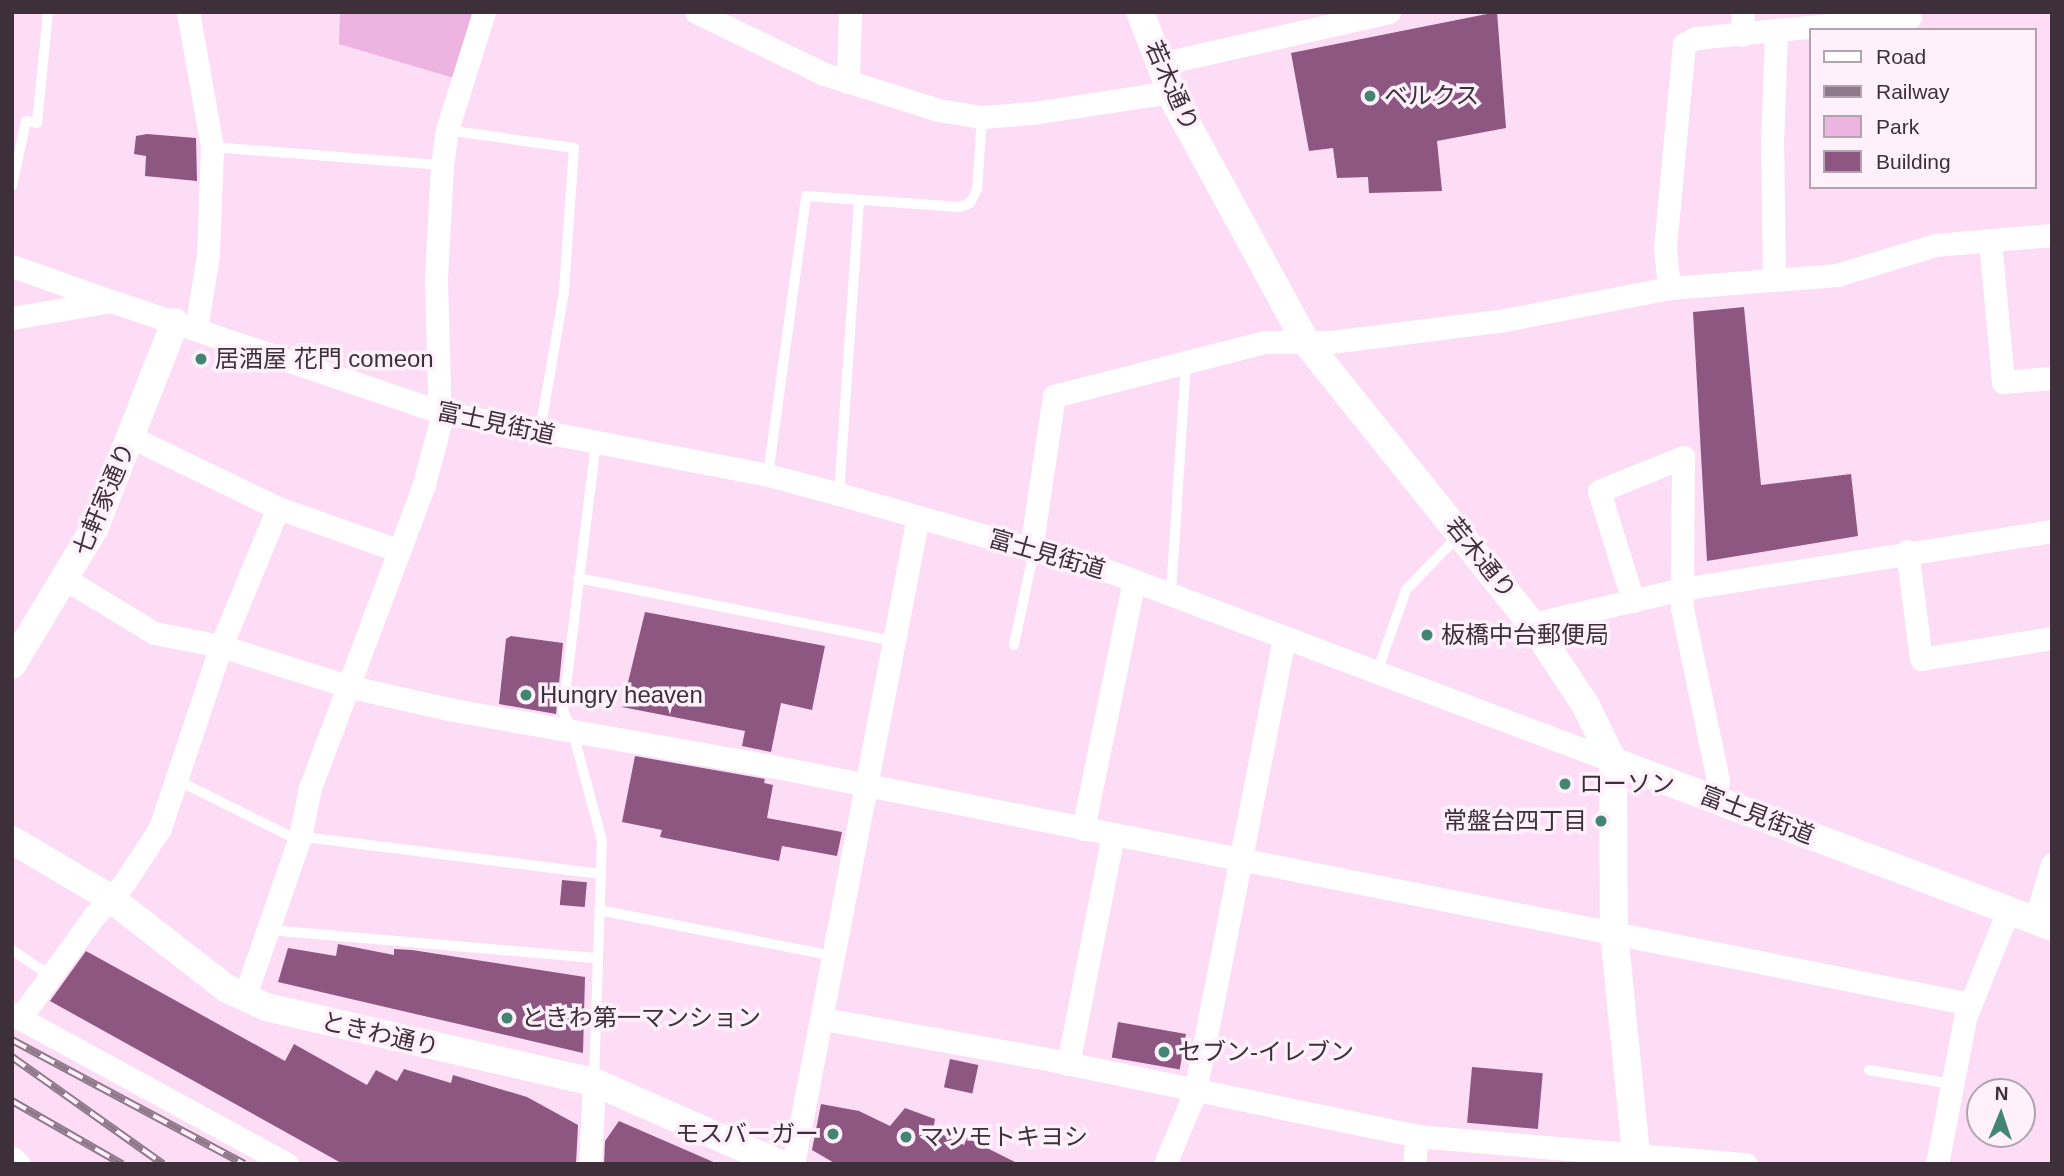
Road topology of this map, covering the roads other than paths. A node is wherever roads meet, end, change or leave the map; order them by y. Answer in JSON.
{"nodes":[{"id":1,"x":47,"y":12,"type":"edge"},
{"id":2,"x":188,"y":12,"type":"edge"},
{"id":3,"x":484,"y":12,"type":"edge"},
{"id":4,"x":696,"y":12,"type":"edge"},
{"id":5,"x":850,"y":12,"type":"edge"},
{"id":6,"x":1140,"y":12,"type":"edge"},
{"id":7,"x":1389,"y":12,"type":"edge"},
{"id":8,"x":1911,"y":15,"type":"edge"},
{"id":9,"x":1743,"y":24,"type":"edge"},
{"id":10,"x":1814,"y":28,"type":"edge"},
{"id":11,"x":1808,"y":29,"type":"edge"},
{"id":12,"x":1776,"y":33,"type":"junction"},
{"id":13,"x":1160,"y":64,"type":"junction"},
{"id":14,"x":848,"y":82,"type":"junction"},
{"id":15,"x":1171,"y":92,"type":"junction"},
{"id":16,"x":982,"y":117,"type":"junction"},
{"id":17,"x":447,"y":130,"type":"junction"},
{"id":18,"x":212,"y":147,"type":"junction"},
{"id":19,"x":442,"y":165,"type":"junction"},
{"id":20,"x":12,"y":186,"type":"edge"},
{"id":21,"x":859,"y":200,"type":"junction"},
{"id":22,"x":2052,"y":235,"type":"edge"},
{"id":23,"x":1990,"y":241,"type":"junction"},
{"id":24,"x":12,"y":266,"type":"edge"},
{"id":25,"x":1774,"y":280,"type":"junction"},
{"id":26,"x":1669,"y":288,"type":"junction"},
{"id":27,"x":111,"y":301,"type":"junction"},
{"id":28,"x":12,"y":318,"type":"edge"},
{"id":29,"x":186,"y":326,"type":"junction"},
{"id":30,"x":1305,"y":341,"type":"junction"},
{"id":31,"x":1186,"y":363,"type":"junction"},
{"id":32,"x":2052,"y":379,"type":"edge"},
{"id":33,"x":441,"y":412,"type":"junction"},
{"id":34,"x":540,"y":434,"type":"junction"},
{"id":35,"x":131,"y":437,"type":"junction"},
{"id":36,"x":596,"y":443,"type":"junction"},
{"id":37,"x":768,"y":475,"type":"junction"},
{"id":38,"x":839,"y":494,"type":"junction"},
{"id":39,"x":278,"y":508,"type":"junction"},
{"id":40,"x":919,"y":517,"type":"junction"},
{"id":41,"x":2052,"y":531,"type":"edge"},
{"id":42,"x":1461,"y":533,"type":"junction"},
{"id":43,"x":1032,"y":549,"type":"junction"},
{"id":44,"x":397,"y":551,"type":"junction"},
{"id":45,"x":1907,"y":551,"type":"junction"},
{"id":46,"x":578,"y":578,"type":"junction"},
{"id":47,"x":67,"y":580,"type":"junction"},
{"id":48,"x":1133,"y":580,"type":"junction"},
{"id":49,"x":1682,"y":589,"type":"junction"},
{"id":50,"x":1171,"y":594,"type":"junction"},
{"id":51,"x":1633,"y":601,"type":"junction"},
{"id":52,"x":1532,"y":624,"type":"junction"},
{"id":53,"x":1284,"y":637,"type":"junction"},
{"id":54,"x":2052,"y":638,"type":"edge"},
{"id":55,"x":894,"y":641,"type":"junction"},
{"id":56,"x":1014,"y":645,"type":"dead end"},
{"id":57,"x":221,"y":646,"type":"junction"},
{"id":58,"x":12,"y":665,"type":"edge"},
{"id":59,"x":1377,"y":672,"type":"junction"},
{"id":60,"x":347,"y":686,"type":"junction"},
{"id":61,"x":572,"y":729,"type":"junction"},
{"id":62,"x":1613,"y":761,"type":"junction"},
{"id":63,"x":177,"y":780,"type":"junction"},
{"id":64,"x":865,"y":786,"type":"junction"},
{"id":65,"x":1713,"y":799,"type":"junction"},
{"id":66,"x":1083,"y":829,"type":"junction"},
{"id":67,"x":1113,"y":835,"type":"junction"},
{"id":68,"x":300,"y":838,"type":"junction"},
{"id":69,"x":12,"y":840,"type":"edge"},
{"id":70,"x":1239,"y":859,"type":"junction"},
{"id":71,"x":2052,"y":864,"type":"edge"},
{"id":72,"x":601,"y":874,"type":"junction"},
{"id":73,"x":110,"y":898,"type":"junction"},
{"id":74,"x":598,"y":910,"type":"junction"},
{"id":75,"x":2008,"y":911,"type":"junction"},
{"id":76,"x":2043,"y":924,"type":"edge"},
{"id":77,"x":269,"y":930,"type":"junction"},
{"id":78,"x":1614,"y":933,"type":"junction"},
{"id":79,"x":12,"y":950,"type":"edge"},
{"id":80,"x":832,"y":956,"type":"junction"},
{"id":81,"x":598,"y":958,"type":"junction"},
{"id":82,"x":51,"y":977,"type":"junction"},
{"id":83,"x":244,"y":998,"type":"junction"},
{"id":84,"x":1971,"y":1004,"type":"junction"},
{"id":85,"x":16,"y":1016,"type":"edge"},
{"id":86,"x":822,"y":1019,"type":"junction"},
{"id":87,"x":1068,"y":1064,"type":"junction"},
{"id":88,"x":1869,"y":1070,"type":"dead end"},
{"id":89,"x":594,"y":1082,"type":"junction"},
{"id":90,"x":1952,"y":1084,"type":"junction"},
{"id":91,"x":1195,"y":1092,"type":"junction"},
{"id":92,"x":1417,"y":1136,"type":"junction"},
{"id":93,"x":12,"y":1158,"type":"edge"},
{"id":94,"x":1637,"y":1159,"type":"edge"},
{"id":95,"x":19,"y":1164,"type":"edge"},
{"id":96,"x":287,"y":1164,"type":"edge"},
{"id":97,"x":590,"y":1164,"type":"edge"},
{"id":98,"x":780,"y":1164,"type":"edge"},
{"id":99,"x":793,"y":1164,"type":"edge"},
{"id":100,"x":1165,"y":1164,"type":"edge"},
{"id":101,"x":1414,"y":1164,"type":"edge"},
{"id":102,"x":1746,"y":1164,"type":"edge"},
{"id":103,"x":1937,"y":1164,"type":"edge"}],
"edges":[{"from":1,"to":20,"type":"lane"},
{"from":2,"to":18,"type":"street"},
{"from":3,"to":17,"type":"street"},
{"from":4,"to":14,"type":"street"},
{"from":5,"to":14,"type":"street"},
{"from":6,"to":13,"type":"street","name":"若木通り"},
{"from":7,"to":13,"type":"street"},
{"from":8,"to":10,"type":"street"},
{"from":9,"to":12,"type":"street"},
{"from":9,"to":26,"type":"street"},
{"from":11,"to":12,"type":"street"},
{"from":12,"to":25,"type":"street"},
{"from":13,"to":15,"type":"street","name":"若木通り"},
{"from":14,"to":16,"type":"street"},
{"from":15,"to":16,"type":"street"},
{"from":15,"to":30,"type":"street","name":"若木通り"},
{"from":16,"to":21,"type":"lane"},
{"from":17,"to":19,"type":"street"},
{"from":17,"to":34,"type":"lane"},
{"from":18,"to":19,"type":"lane"},
{"from":18,"to":29,"type":"street"},
{"from":19,"to":33,"type":"street"},
{"from":21,"to":37,"type":"lane"},
{"from":21,"to":38,"type":"lane"},
{"from":22,"to":23,"type":"street"},
{"from":23,"to":25,"type":"street"},
{"from":23,"to":32,"type":"street"},
{"from":24,"to":27,"type":"street"},
{"from":25,"to":26,"type":"street"},
{"from":26,"to":30,"type":"street"},
{"from":27,"to":28,"type":"street","name":"富士見街道"},
{"from":27,"to":29,"type":"street","name":"富士見街道"},
{"from":29,"to":33,"type":"street","name":"富士見街道"},
{"from":29,"to":35,"type":"street","name":"七軒家通り"},
{"from":30,"to":31,"type":"street"},
{"from":30,"to":42,"type":"street","name":"若木通り"},
{"from":31,"to":43,"type":"street"},
{"from":31,"to":50,"type":"lane"},
{"from":33,"to":34,"type":"street","name":"富士見街道"},
{"from":33,"to":44,"type":"street"},
{"from":34,"to":36,"type":"street","name":"富士見街道"},
{"from":35,"to":39,"type":"street"},
{"from":35,"to":47,"type":"street","name":"七軒家通り"},
{"from":36,"to":37,"type":"street","name":"富士見街道"},
{"from":36,"to":46,"type":"lane"},
{"from":37,"to":38,"type":"street","name":"富士見街道"},
{"from":38,"to":40,"type":"street","name":"富士見街道"},
{"from":39,"to":44,"type":"street"},
{"from":39,"to":57,"type":"street"},
{"from":40,"to":43,"type":"street","name":"富士見街道"},
{"from":40,"to":55,"type":"street"},
{"from":41,"to":45,"type":"street"},
{"from":42,"to":52,"type":"street","name":"若木通り"},
{"from":42,"to":59,"type":"lane"},
{"from":43,"to":48,"type":"street","name":"富士見街道"},
{"from":43,"to":56,"type":"lane"},
{"from":44,"to":60,"type":"street"},
{"from":45,"to":49,"type":"street"},
{"from":45,"to":54,"type":"street"},
{"from":46,"to":55,"type":"lane"},
{"from":46,"to":61,"type":"lane"},
{"from":47,"to":57,"type":"street"},
{"from":47,"to":58,"type":"street","name":"七軒家通り"},
{"from":48,"to":50,"type":"street","name":"富士見街道"},
{"from":48,"to":66,"type":"street"},
{"from":49,"to":51,"type":"street"},
{"from":49,"to":51,"type":"street"},
{"from":49,"to":65,"type":"street"},
{"from":50,"to":53,"type":"street","name":"富士見街道"},
{"from":51,"to":52,"type":"street"},
{"from":52,"to":62,"type":"street","name":"若木通り"},
{"from":53,"to":59,"type":"street","name":"富士見街道"},
{"from":53,"to":70,"type":"street"},
{"from":55,"to":64,"type":"street"},
{"from":57,"to":60,"type":"street"},
{"from":57,"to":63,"type":"street"},
{"from":59,"to":62,"type":"street","name":"富士見街道"},
{"from":60,"to":61,"type":"street"},
{"from":60,"to":68,"type":"street"},
{"from":61,"to":64,"type":"street"},
{"from":61,"to":72,"type":"lane"},
{"from":62,"to":65,"type":"street","name":"富士見街道"},
{"from":62,"to":78,"type":"street","name":"若木通り"},
{"from":63,"to":68,"type":"lane"},
{"from":63,"to":73,"type":"street"},
{"from":64,"to":66,"type":"street"},
{"from":64,"to":80,"type":"street"},
{"from":65,"to":75,"type":"street","name":"富士見街道"},
{"from":66,"to":67,"type":"street"},
{"from":67,"to":70,"type":"street"},
{"from":67,"to":87,"type":"street"},
{"from":68,"to":72,"type":"lane"},
{"from":68,"to":77,"type":"street"},
{"from":69,"to":73,"type":"street","name":"ときわ通り"},
{"from":70,"to":78,"type":"street"},
{"from":70,"to":91,"type":"street"},
{"from":71,"to":76,"type":"street"},
{"from":72,"to":74,"type":"lane"},
{"from":73,"to":82,"type":"street"},
{"from":73,"to":83,"type":"street","name":"ときわ通り"},
{"from":74,"to":80,"type":"lane"},
{"from":74,"to":81,"type":"lane"},
{"from":75,"to":76,"type":"street","name":"富士見街道"},
{"from":75,"to":84,"type":"street"},
{"from":77,"to":81,"type":"lane"},
{"from":77,"to":83,"type":"street"},
{"from":78,"to":84,"type":"street"},
{"from":78,"to":94,"type":"street","name":"若木通り"},
{"from":79,"to":82,"type":"lane"},
{"from":80,"to":86,"type":"street"},
{"from":81,"to":89,"type":"lane"},
{"from":82,"to":85,"type":"street"},
{"from":83,"to":89,"type":"street","name":"ときわ通り"},
{"from":84,"to":90,"type":"street"},
{"from":85,"to":96,"type":"street"},
{"from":86,"to":87,"type":"street"},
{"from":86,"to":99,"type":"street"},
{"from":87,"to":91,"type":"street"},
{"from":88,"to":90,"type":"lane"},
{"from":89,"to":97,"type":"street"},
{"from":89,"to":98,"type":"street","name":"ときわ通り"},
{"from":90,"to":103,"type":"street"},
{"from":91,"to":92,"type":"street"},
{"from":91,"to":100,"type":"street"},
{"from":92,"to":94,"type":"street"},
{"from":92,"to":101,"type":"street"},
{"from":93,"to":95,"type":"street"},
{"from":94,"to":102,"type":"street"}]}
